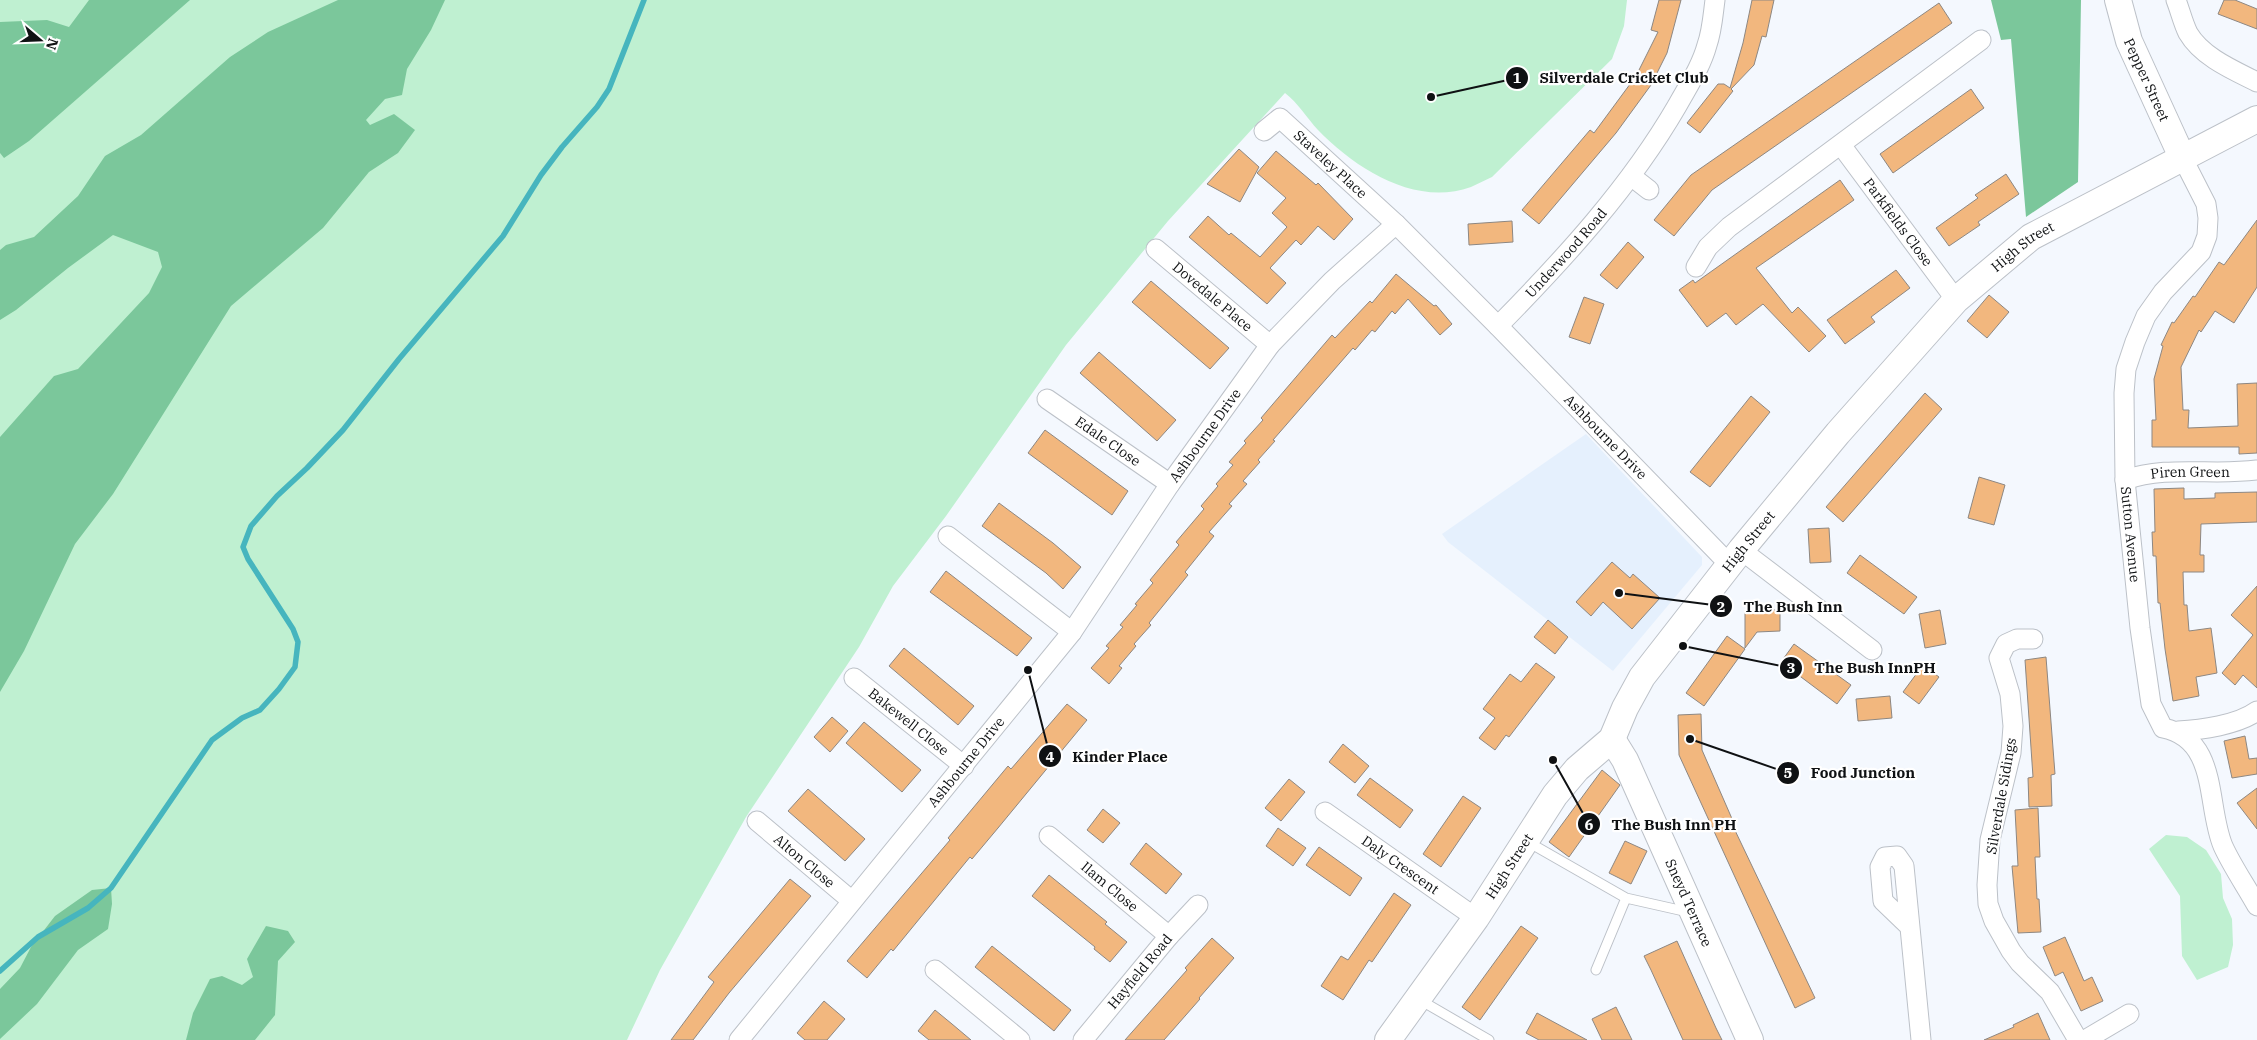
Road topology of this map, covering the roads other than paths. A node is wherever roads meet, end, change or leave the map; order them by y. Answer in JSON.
{"nodes":[{"id":1,"x":1715,"y":0,"type":"edge"},
{"id":2,"x":2118,"y":0,"type":"edge"},
{"id":3,"x":2176,"y":0,"type":"edge"},
{"id":4,"x":1981,"y":40,"type":"dead end"},
{"id":5,"x":2257,"y":82,"type":"edge"},
{"id":6,"x":2257,"y":120,"type":"edge"},
{"id":7,"x":1264,"y":132,"type":"dead end"},
{"id":8,"x":1841,"y":145,"type":"junction"},
{"id":9,"x":2182,"y":157,"type":"junction"},
{"id":10,"x":1631,"y":176,"type":"junction"},
{"id":11,"x":1649,"y":190,"type":"dead end"},
{"id":12,"x":1396,"y":224,"type":"junction"},
{"id":13,"x":1156,"y":249,"type":"dead end"},
{"id":14,"x":1696,"y":267,"type":"dead end"},
{"id":15,"x":1956,"y":300,"type":"junction"},
{"id":16,"x":1498,"y":326,"type":"junction"},
{"id":17,"x":1270,"y":345,"type":"junction"},
{"id":18,"x":1047,"y":399,"type":"dead end"},
{"id":19,"x":2257,"y":470,"type":"edge"},
{"id":20,"x":2125,"y":480,"type":"junction"},
{"id":21,"x":1170,"y":484,"type":"junction"},
{"id":22,"x":948,"y":536,"type":"dead end"},
{"id":23,"x":1735,"y":558,"type":"junction"},
{"id":24,"x":1072,"y":632,"type":"junction"},
{"id":25,"x":2033,"y":639,"type":"dead end"},
{"id":26,"x":1872,"y":650,"type":"dead end"},
{"id":27,"x":854,"y":678,"type":"dead end"},
{"id":28,"x":2257,"y":711,"type":"edge"},
{"id":29,"x":2178,"y":731,"type":"junction"},
{"id":30,"x":1612,"y":739,"type":"junction"},
{"id":31,"x":964,"y":766,"type":"junction"},
{"id":32,"x":1325,"y":812,"type":"dead end"},
{"id":33,"x":757,"y":821,"type":"dead end"},
{"id":34,"x":1050,"y":836,"type":"dead end"},
{"id":35,"x":1526,"y":841,"type":"junction"},
{"id":36,"x":1626,"y":898,"type":"junction"},
{"id":37,"x":852,"y":901,"type":"junction"},
{"id":38,"x":1198,"y":905,"type":"dead end"},
{"id":39,"x":2257,"y":906,"type":"edge"},
{"id":40,"x":1693,"y":913,"type":"junction"},
{"id":41,"x":1476,"y":918,"type":"junction"},
{"id":42,"x":1909,"y":926,"type":"dead end"},
{"id":43,"x":1169,"y":936,"type":"junction"},
{"id":44,"x":935,"y":970,"type":"dead end"},
{"id":45,"x":1596,"y":970,"type":"dead end"},
{"id":46,"x":1418,"y":999,"type":"junction"},
{"id":47,"x":2129,"y":1014,"type":"dead end"},
{"id":48,"x":739,"y":1040,"type":"edge"},
{"id":49,"x":1020,"y":1040,"type":"edge"},
{"id":50,"x":1083,"y":1040,"type":"edge"},
{"id":51,"x":1388,"y":1040,"type":"edge"},
{"id":52,"x":1489,"y":1040,"type":"edge"},
{"id":53,"x":1750,"y":1040,"type":"edge"},
{"id":54,"x":1921,"y":1040,"type":"edge"},
{"id":55,"x":2078,"y":1040,"type":"edge"},
{"id":56,"x":2085,"y":1040,"type":"edge"}],
"edges":[{"from":1,"to":10,"type":"street","name":"Underwood Road"},
{"from":2,"to":9,"type":"main road","name":"Pepper Street"},
{"from":3,"to":5,"type":"street"},
{"from":4,"to":8,"type":"street"},
{"from":6,"to":9,"type":"main road","name":"High Street"},
{"from":7,"to":12,"type":"street","name":"Staveley Place"},
{"from":8,"to":14,"type":"street"},
{"from":8,"to":15,"type":"street","name":"Parkfields Close"},
{"from":9,"to":15,"type":"main road","name":"High Street"},
{"from":9,"to":20,"type":"street","name":"Sutton Avenue"},
{"from":10,"to":11,"type":"street"},
{"from":10,"to":16,"type":"street","name":"Underwood Road"},
{"from":12,"to":16,"type":"street","name":"Ashbourne Drive"},
{"from":12,"to":17,"type":"street","name":"Ashbourne Drive"},
{"from":13,"to":17,"type":"street","name":"Dovedale Place"},
{"from":15,"to":23,"type":"main road","name":"High Street"},
{"from":16,"to":23,"type":"street","name":"Ashbourne Drive"},
{"from":17,"to":21,"type":"street","name":"Ashbourne Drive"},
{"from":18,"to":21,"type":"street","name":"Edale Close"},
{"from":19,"to":20,"type":"street","name":"Piren Green"},
{"from":20,"to":29,"type":"street","name":"Sutton Avenue"},
{"from":21,"to":24,"type":"street","name":"Ashbourne Drive"},
{"from":22,"to":24,"type":"street"},
{"from":23,"to":26,"type":"street","name":"Ashbourne Drive"},
{"from":23,"to":30,"type":"main road","name":"High Street"},
{"from":24,"to":31,"type":"street","name":"Ashbourne Drive"},
{"from":25,"to":55,"type":"street","name":"Silverdale Sidings"},
{"from":27,"to":31,"type":"street","name":"Bakewell Close"},
{"from":28,"to":29,"type":"street"},
{"from":29,"to":39,"type":"street","name":"Sutton Avenue"},
{"from":30,"to":35,"type":"main road","name":"High Street"},
{"from":30,"to":40,"type":"main road","name":"Sneyd Terrace"},
{"from":31,"to":37,"type":"street","name":"Ashbourne Drive"},
{"from":32,"to":41,"type":"street","name":"Daly Crescent"},
{"from":33,"to":37,"type":"street","name":"Alton Close"},
{"from":34,"to":43,"type":"street","name":"Ilam Close"},
{"from":35,"to":36,"type":"lane"},
{"from":35,"to":41,"type":"main road","name":"High Street"},
{"from":36,"to":40,"type":"lane"},
{"from":36,"to":45,"type":"lane"},
{"from":37,"to":48,"type":"street","name":"Ashbourne Drive"},
{"from":38,"to":43,"type":"street","name":"Hayfield Road"},
{"from":40,"to":53,"type":"main road","name":"Sneyd Terrace"},
{"from":41,"to":46,"type":"main road","name":"High Street"},
{"from":42,"to":54,"type":"street"},
{"from":43,"to":50,"type":"street","name":"Hayfield Road"},
{"from":44,"to":49,"type":"street"},
{"from":46,"to":51,"type":"main road","name":"High Street"},
{"from":46,"to":52,"type":"lane"},
{"from":47,"to":56,"type":"street"}]}
